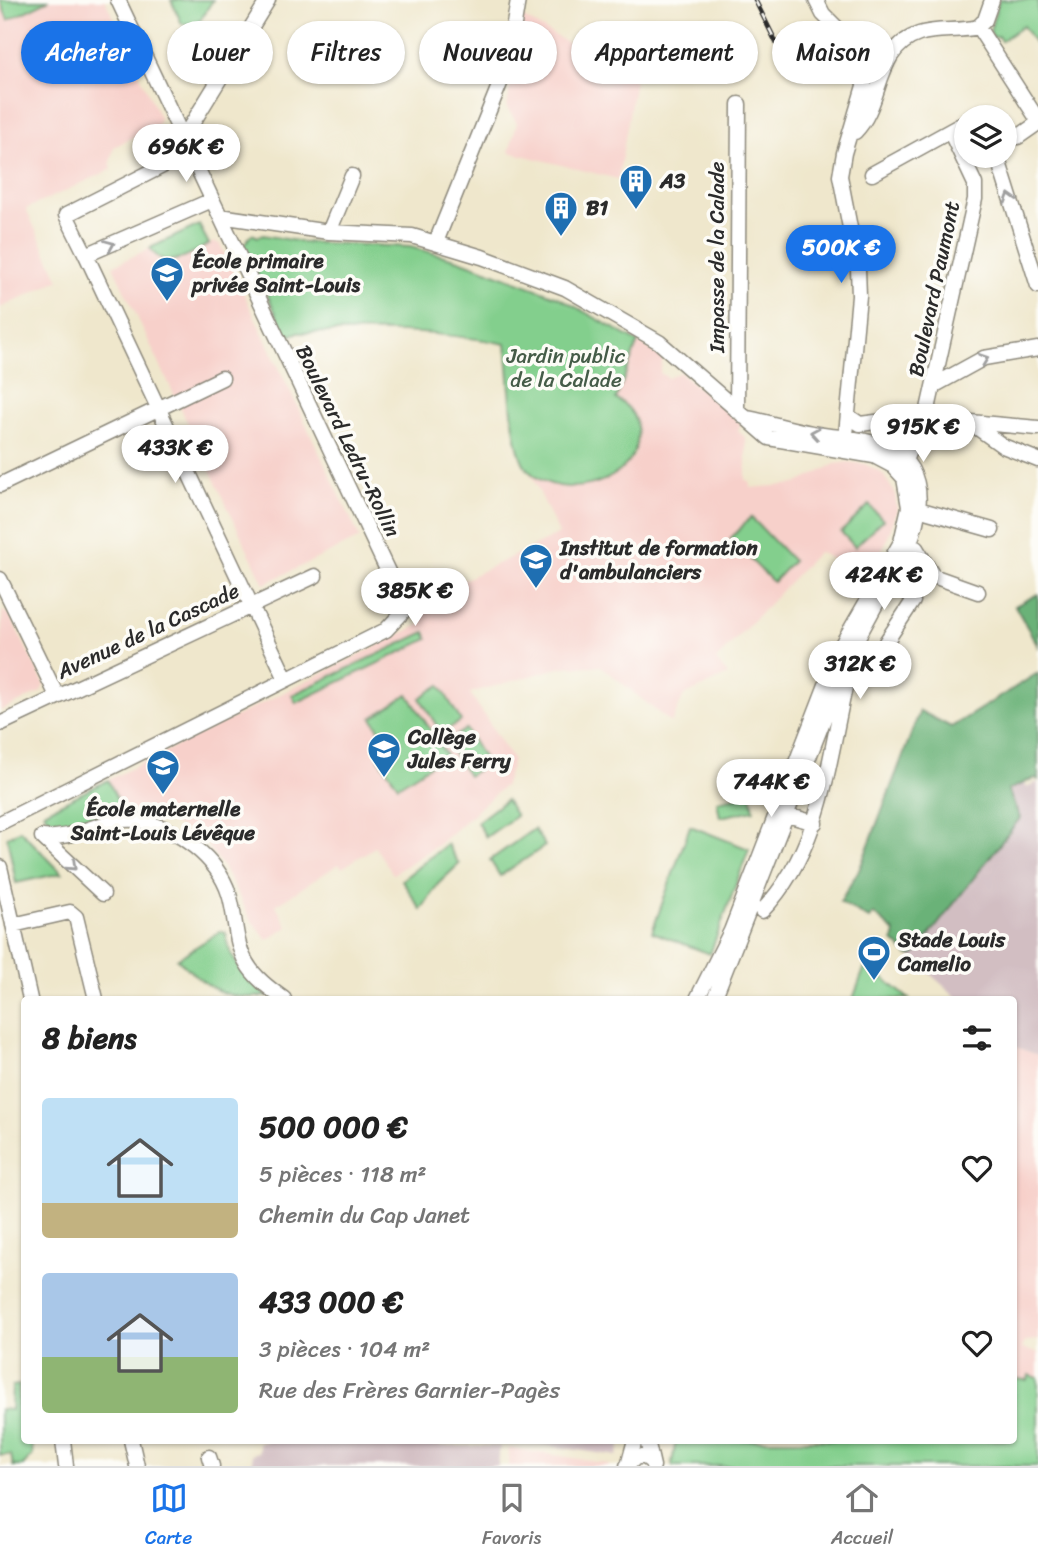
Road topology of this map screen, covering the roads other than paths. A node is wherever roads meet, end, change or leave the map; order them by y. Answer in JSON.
{"nodes":[{"id":1,"x":118,"y":0,"type":"edge"},
{"id":2,"x":268,"y":0,"type":"edge"},
{"id":3,"x":518,"y":0,"type":"edge"},
{"id":4,"x":832,"y":0,"type":"edge"},
{"id":5,"x":992,"y":0,"type":"edge"},
{"id":6,"x":818,"y":5,"type":"edge"},
{"id":7,"x":978,"y":27,"type":"junction"},
{"id":8,"x":739,"y":104,"type":"dead end"},
{"id":9,"x":1038,"y":121,"type":"edge"},
{"id":10,"x":954,"y":129,"type":"edge"},
{"id":11,"x":950,"y":131,"type":"junction"},
{"id":12,"x":1017,"y":137,"type":"edge"},
{"id":13,"x":184,"y":138,"type":"junction"},
{"id":14,"x":849,"y":138,"type":"junction"},
{"id":15,"x":954,"y":138,"type":"edge"},
{"id":16,"x":190,"y":152,"type":"junction"},
{"id":17,"x":969,"y":168,"type":"edge"},
{"id":18,"x":1001,"y":168,"type":"edge"},
{"id":19,"x":872,"y":174,"type":"dead end"},
{"id":20,"x":352,"y":176,"type":"dead end"},
{"id":21,"x":212,"y":200,"type":"junction"},
{"id":22,"x":220,"y":216,"type":"junction"},
{"id":23,"x":249,"y":220,"type":"junction"},
{"id":24,"x":329,"y":232,"type":"junction"},
{"id":25,"x":436,"y":242,"type":"junction"},
{"id":26,"x":233,"y":247,"type":"junction"},
{"id":27,"x":86,"y":255,"type":"junction"},
{"id":28,"x":1038,"y":286,"type":"edge"},
{"id":29,"x":1038,"y":349,"type":"edge"},
{"id":30,"x":222,"y":378,"type":"dead end"},
{"id":31,"x":935,"y":385,"type":"junction"},
{"id":32,"x":159,"y":409,"type":"junction"},
{"id":33,"x":740,"y":414,"type":"junction"},
{"id":34,"x":848,"y":416,"type":"junction"},
{"id":35,"x":922,"y":422,"type":"junction"},
{"id":36,"x":972,"y":424,"type":"junction"},
{"id":37,"x":1038,"y":428,"type":"edge"},
{"id":38,"x":845,"y":444,"type":"junction"},
{"id":39,"x":897,"y":459,"type":"junction"},
{"id":40,"x":1038,"y":460,"type":"edge"},
{"id":41,"x":0,"y":485,"type":"edge"},
{"id":42,"x":915,"y":508,"type":"junction"},
{"id":43,"x":992,"y":530,"type":"dead end"},
{"id":44,"x":905,"y":544,"type":"junction"},
{"id":45,"x":315,"y":576,"type":"dead end"},
{"id":46,"x":0,"y":579,"type":"edge"},
{"id":47,"x":889,"y":581,"type":"junction"},
{"id":48,"x":978,"y":592,"type":"dead end"},
{"id":49,"x":5,"y":600,"type":"edge"},
{"id":50,"x":252,"y":606,"type":"junction"},
{"id":51,"x":886,"y":642,"type":"dead end"},
{"id":52,"x":842,"y":660,"type":"junction"},
{"id":53,"x":286,"y":679,"type":"junction"},
{"id":54,"x":57,"y":696,"type":"junction"},
{"id":55,"x":0,"y":724,"type":"edge"},
{"id":56,"x":819,"y":731,"type":"junction"},
{"id":57,"x":833,"y":740,"type":"junction"},
{"id":58,"x":794,"y":768,"type":"junction"},
{"id":59,"x":788,"y":815,"type":"junction"},
{"id":60,"x":0,"y":823,"type":"edge"},
{"id":61,"x":815,"y":823,"type":"junction"},
{"id":62,"x":0,"y":867,"type":"edge"},
{"id":63,"x":103,"y":894,"type":"dead end"},
{"id":64,"x":762,"y":911,"type":"dead end"},
{"id":65,"x":13,"y":925,"type":"junction"},
{"id":66,"x":29,"y":996,"type":"edge"},
{"id":67,"x":95,"y":996,"type":"edge"},
{"id":68,"x":281,"y":996,"type":"edge"},
{"id":69,"x":698,"y":996,"type":"edge"},
{"id":70,"x":715,"y":996,"type":"edge"},
{"id":71,"x":62,"y":1444,"type":"edge"},
{"id":72,"x":132,"y":1444,"type":"edge"},
{"id":73,"x":634,"y":1444,"type":"edge"},
{"id":74,"x":648,"y":1444,"type":"edge"},
{"id":75,"x":628,"y":1464,"type":"edge"},
{"id":76,"x":652,"y":1464,"type":"edge"},
{"id":77,"x":65,"y":1466,"type":"edge"},
{"id":78,"x":137,"y":1466,"type":"edge"}],
"edges":[{"from":1,"to":13,"type":"street","name":"Boulevard Ledru-Rollin"},
{"from":2,"to":13,"type":"street"},
{"from":3,"to":25,"type":"street"},
{"from":4,"to":6,"type":"street"},
{"from":5,"to":7,"type":"street"},
{"from":6,"to":14,"type":"street"},
{"from":7,"to":9,"type":"street"},
{"from":7,"to":14,"type":"street"},
{"from":8,"to":33,"type":"street","name":"Impasse de la Calade"},
{"from":9,"to":12,"type":"street"},
{"from":10,"to":11,"type":"street"},
{"from":11,"to":15,"type":"street","name":"Boulevard Paumont"},
{"from":11,"to":19,"type":"street"},
{"from":13,"to":16,"type":"street","name":"Boulevard Ledru-Rollin"},
{"from":14,"to":34,"type":"street"},
{"from":16,"to":21,"type":"street","name":"Boulevard Ledru-Rollin"},
{"from":16,"to":27,"type":"street"},
{"from":17,"to":31,"type":"street","name":"Boulevard Paumont"},
{"from":28,"to":18,"type":"street","one_way":true},
{"from":20,"to":24,"type":"street"},
{"from":21,"to":22,"type":"street","name":"Boulevard Ledru-Rollin"},
{"from":27,"to":21,"type":"street","one_way":true},
{"from":22,"to":23,"type":"street"},
{"from":22,"to":26,"type":"street","name":"Boulevard Ledru-Rollin"},
{"from":23,"to":24,"type":"street"},
{"from":23,"to":26,"type":"street"},
{"from":24,"to":25,"type":"street"},
{"from":25,"to":33,"type":"street"},
{"from":26,"to":53,"type":"street","name":"Boulevard Ledru-Rollin"},
{"from":27,"to":32,"type":"street"},
{"from":31,"to":29,"type":"street","one_way":true},
{"from":30,"to":32,"type":"street"},
{"from":31,"to":35,"type":"street","name":"Boulevard Paumont"},
{"from":32,"to":41,"type":"street"},
{"from":32,"to":50,"type":"street"},
{"from":33,"to":38,"type":"street"},
{"from":34,"to":35,"type":"street"},
{"from":34,"to":38,"type":"street"},
{"from":35,"to":36,"type":"street"},
{"from":35,"to":39,"type":"street","name":"Boulevard Paumont"},
{"from":36,"to":37,"type":"street"},
{"from":36,"to":40,"type":"street"},
{"from":38,"to":39,"type":"street"},
{"from":39,"to":42,"type":"street"},
{"from":42,"to":43,"type":"street"},
{"from":42,"to":44,"type":"street"},
{"from":44,"to":47,"type":"street"},
{"from":44,"to":48,"type":"street"},
{"from":44,"to":52,"type":"street"},
{"from":45,"to":50,"type":"street","name":"Avenue de la Cascade"},
{"from":46,"to":49,"type":"street"},
{"from":47,"to":51,"type":"street"},
{"from":47,"to":52,"type":"street"},
{"from":49,"to":54,"type":"street"},
{"from":50,"to":53,"type":"street"},
{"from":50,"to":54,"type":"street","name":"Avenue de la Cascade"},
{"from":52,"to":56,"type":"street"},
{"from":52,"to":57,"type":"street"},
{"from":52,"to":58,"type":"street"},
{"from":53,"to":60,"type":"street","name":"Boulevard Ledru-Rollin"},
{"from":54,"to":55,"type":"street","name":"Avenue de la Cascade"},
{"from":56,"to":57,"type":"street"},
{"from":56,"to":58,"type":"street"},
{"from":56,"to":59,"type":"street"},
{"from":57,"to":61,"type":"street"},
{"from":58,"to":59,"type":"street"},
{"from":58,"to":69,"type":"street"},
{"from":59,"to":61,"type":"street"},
{"from":59,"to":70,"type":"street"},
{"from":61,"to":64,"type":"street"},
{"from":62,"to":65,"type":"street"},
{"from":68,"to":63,"type":"street","one_way":true},
{"from":65,"to":66,"type":"street"},
{"from":65,"to":67,"type":"street"},
{"from":71,"to":77,"type":"street"},
{"from":72,"to":78,"type":"street"},
{"from":73,"to":75,"type":"street"},
{"from":74,"to":76,"type":"street"},
{"from":75,"to":76,"type":"street"}]}
